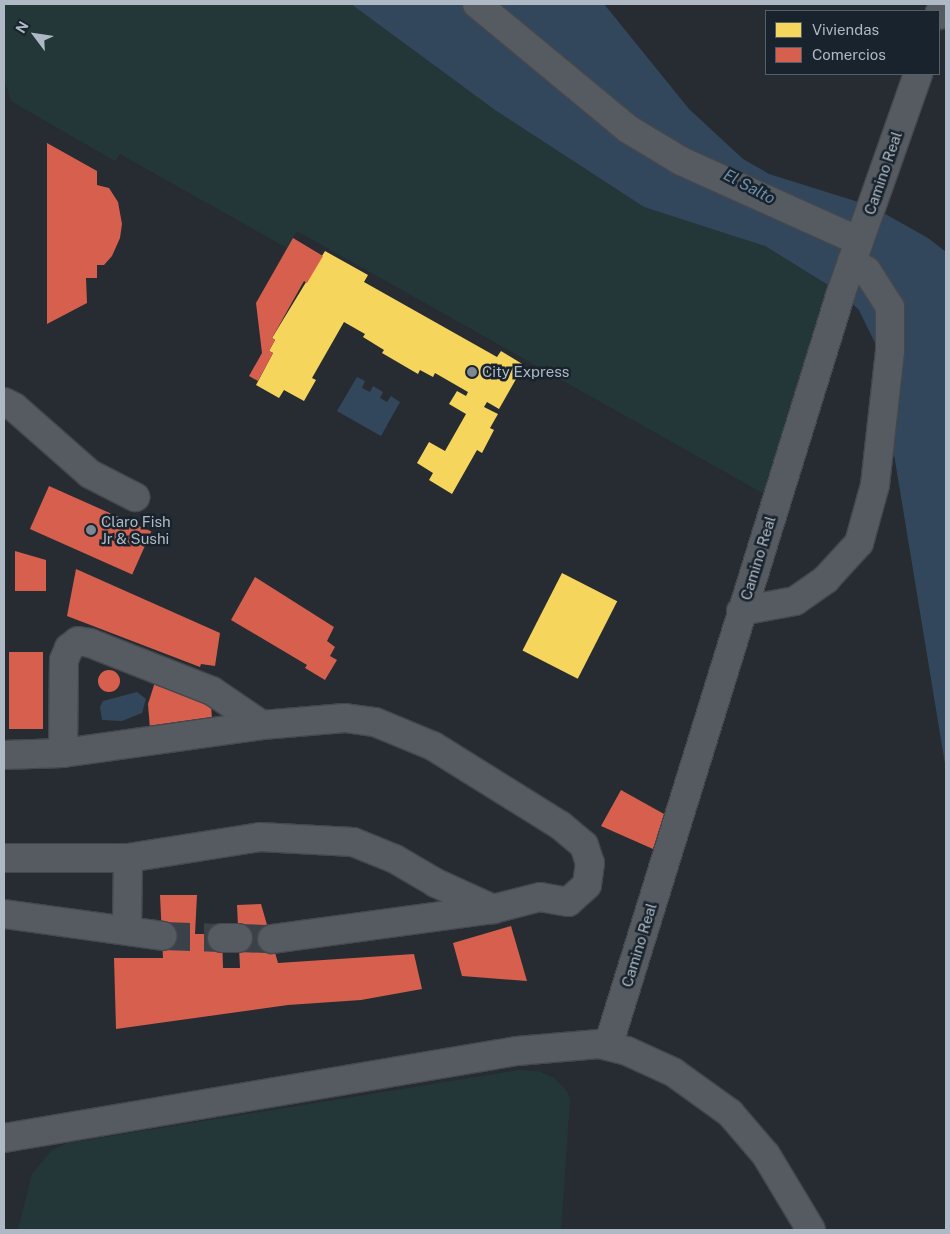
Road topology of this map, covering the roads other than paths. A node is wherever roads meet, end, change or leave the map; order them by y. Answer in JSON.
{"nodes":[{"id":1,"x":477,"y":4,"type":"edge"},
{"id":2,"x":918,"y":75,"type":"edge"},
{"id":3,"x":855,"y":251,"type":"junction"},
{"id":4,"x":4,"y":402,"type":"edge"},
{"id":5,"x":135,"y":497,"type":"dead end"},
{"id":6,"x":741,"y":611,"type":"junction"},
{"id":7,"x":262,"y":725,"type":"junction"},
{"id":8,"x":63,"y":753,"type":"junction"},
{"id":9,"x":4,"y":755,"type":"edge"},
{"id":10,"x":4,"y":858,"type":"edge"},
{"id":11,"x":128,"y":858,"type":"junction"},
{"id":12,"x":494,"y":909,"type":"junction"},
{"id":13,"x":4,"y":914,"type":"edge"},
{"id":14,"x":127,"y":930,"type":"junction"},
{"id":15,"x":162,"y":936,"type":"tunnel mouth"},
{"id":16,"x":272,"y":939,"type":"tunnel mouth"},
{"id":17,"x":608,"y":1046,"type":"junction"},
{"id":18,"x":4,"y":1138,"type":"edge"},
{"id":19,"x":811,"y":1230,"type":"edge"}],
"edges":[{"from":1,"to":3,"type":"street"},
{"from":2,"to":3,"type":"street","name":"Camino Real"},
{"from":3,"to":6,"type":"street","name":"Camino Real"},
{"from":3,"to":6,"type":"street"},
{"from":4,"to":5,"type":"street"},
{"from":6,"to":17,"type":"street","name":"Camino Real"},
{"from":7,"to":8,"type":"street"},
{"from":7,"to":8,"type":"street"},
{"from":7,"to":12,"type":"street"},
{"from":8,"to":9,"type":"street"},
{"from":10,"to":11,"type":"street"},
{"from":11,"to":12,"type":"street"},
{"from":11,"to":14,"type":"street"},
{"from":12,"to":16,"type":"street"},
{"from":13,"to":14,"type":"street"},
{"from":14,"to":15,"type":"street"},
{"from":17,"to":18,"type":"street"},
{"from":17,"to":19,"type":"street"}]}
